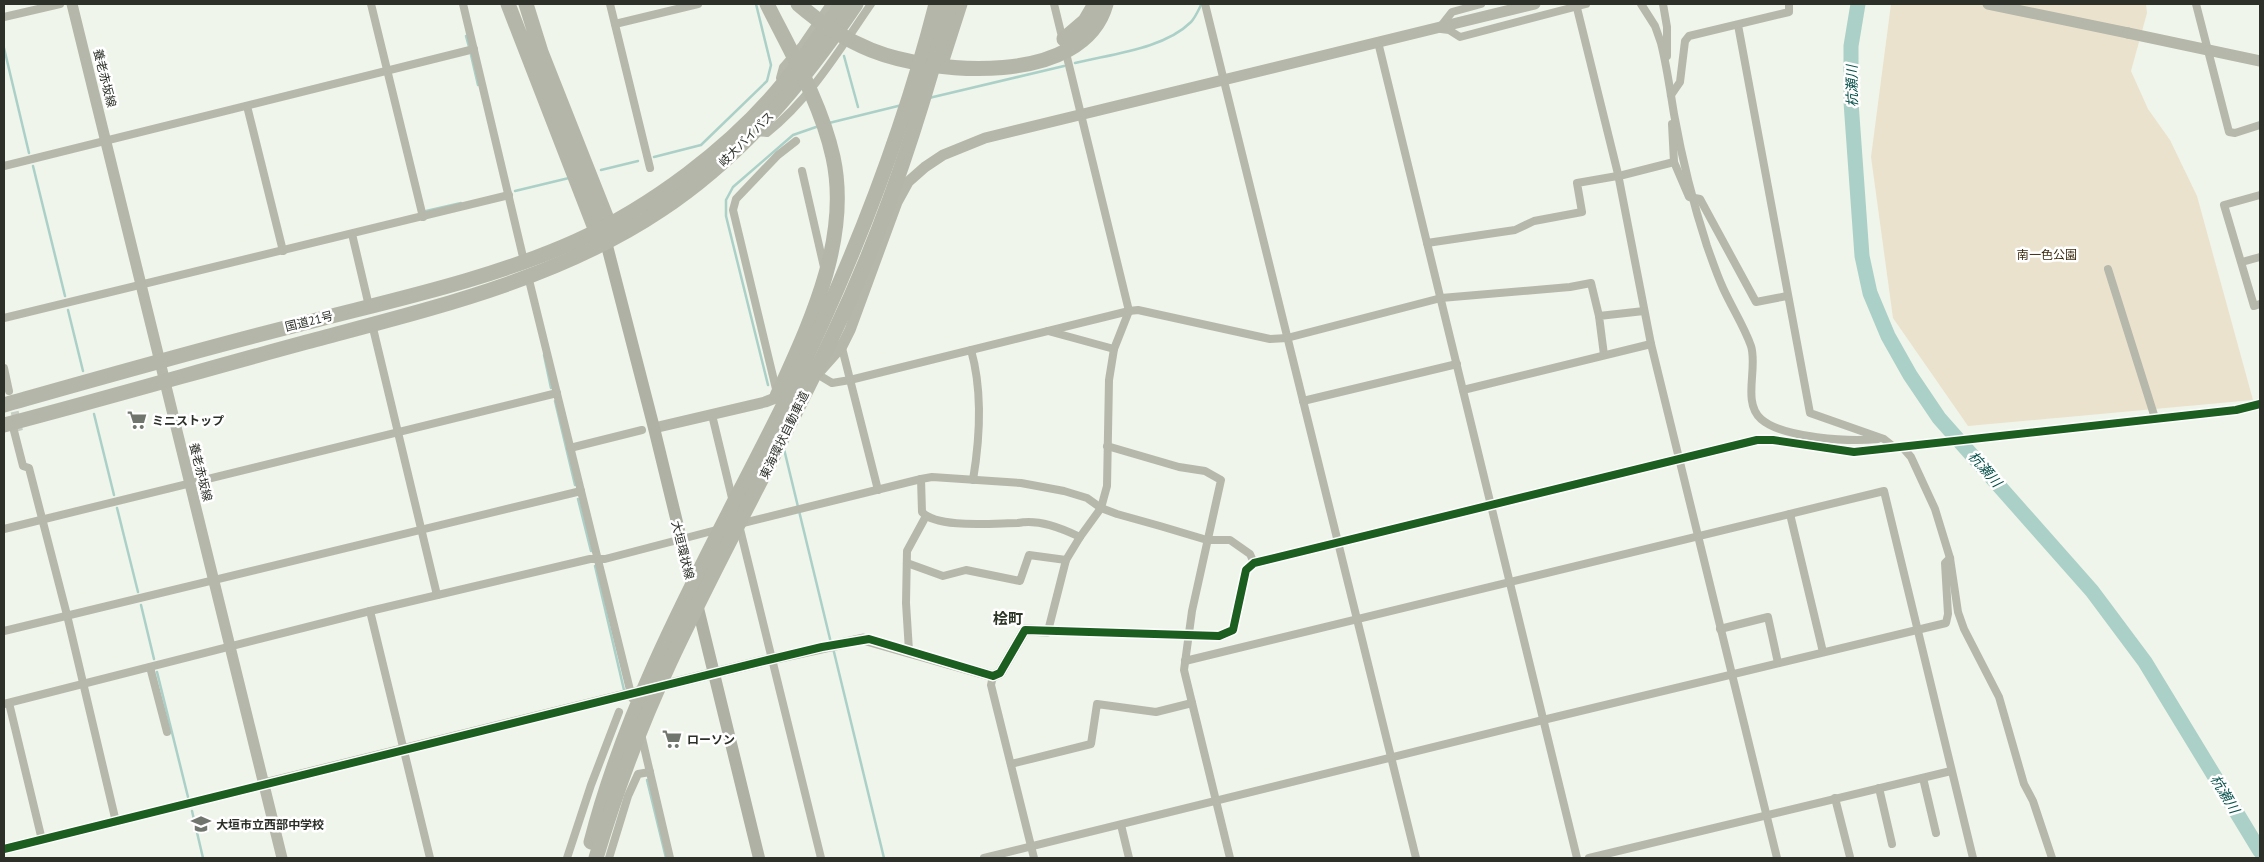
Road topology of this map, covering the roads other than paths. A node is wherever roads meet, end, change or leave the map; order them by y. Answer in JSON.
{"nodes":[{"id":1,"x":60,"y":4,"type":"edge"},
{"id":2,"x":72,"y":4,"type":"edge"},
{"id":3,"x":371,"y":4,"type":"edge"},
{"id":4,"x":463,"y":4,"type":"edge"},
{"id":5,"x":508,"y":4,"type":"edge"},
{"id":6,"x":526,"y":4,"type":"edge"},
{"id":7,"x":610,"y":4,"type":"edge"},
{"id":8,"x":698,"y":4,"type":"edge"},
{"id":9,"x":767,"y":4,"type":"edge"},
{"id":10,"x":798,"y":4,"type":"edge"},
{"id":11,"x":813,"y":4,"type":"edge"},
{"id":12,"x":830,"y":4,"type":"edge"},
{"id":13,"x":842,"y":4,"type":"edge"},
{"id":14,"x":856,"y":4,"type":"edge"},
{"id":15,"x":871,"y":4,"type":"edge"},
{"id":16,"x":936,"y":4,"type":"edge"},
{"id":17,"x":950,"y":4,"type":"edge"},
{"id":18,"x":960,"y":4,"type":"edge"},
{"id":19,"x":1054,"y":4,"type":"edge"},
{"id":20,"x":1095,"y":4,"type":"edge"},
{"id":21,"x":1106,"y":4,"type":"edge"},
{"id":22,"x":1206,"y":4,"type":"edge"},
{"id":23,"x":1481,"y":4,"type":"edge"},
{"id":24,"x":1535,"y":4,"type":"edge"},
{"id":25,"x":1586,"y":4,"type":"edge"},
{"id":26,"x":1641,"y":4,"type":"edge"},
{"id":27,"x":1663,"y":4,"type":"edge"},
{"id":28,"x":1789,"y":4,"type":"edge"},
{"id":29,"x":1988,"y":4,"type":"edge"},
{"id":30,"x":2196,"y":4,"type":"edge"},
{"id":31,"x":1576,"y":5,"type":"edge"},
{"id":32,"x":4,"y":17,"type":"edge"},
{"id":33,"x":615,"y":24,"type":"junction"},
{"id":34,"x":1738,"y":25,"type":"junction"},
{"id":35,"x":1439,"y":28,"type":"junction"},
{"id":36,"x":1378,"y":42,"type":"junction"},
{"id":37,"x":474,"y":49,"type":"junction"},
{"id":38,"x":1666,"y":61,"type":"junction"},
{"id":39,"x":2260,"y":61,"type":"edge"},
{"id":40,"x":388,"y":70,"type":"junction"},
{"id":41,"x":1223,"y":80,"type":"junction"},
{"id":42,"x":782,"y":84,"type":"junction"},
{"id":43,"x":1671,"y":95,"type":"junction"},
{"id":44,"x":247,"y":106,"type":"junction"},
{"id":45,"x":1081,"y":115,"type":"junction"},
{"id":46,"x":1674,"y":115,"type":"junction"},
{"id":47,"x":2260,"y":125,"type":"edge"},
{"id":48,"x":754,"y":132,"type":"junction"},
{"id":49,"x":106,"y":140,"type":"junction"},
{"id":50,"x":796,"y":141,"type":"dead end"},
{"id":51,"x":1674,"y":162,"type":"junction"},
{"id":52,"x":4,"y":166,"type":"edge"},
{"id":53,"x":650,"y":168,"type":"dead end"},
{"id":54,"x":802,"y":171,"type":"dead end"},
{"id":55,"x":1618,"y":174,"type":"junction"},
{"id":56,"x":509,"y":195,"type":"junction"},
{"id":57,"x":2260,"y":195,"type":"edge"},
{"id":58,"x":1693,"y":199,"type":"junction"},
{"id":59,"x":884,"y":216,"type":"junction"},
{"id":60,"x":423,"y":217,"type":"junction"},
{"id":61,"x":602,"y":228,"type":"junction"},
{"id":62,"x":352,"y":234,"type":"junction"},
{"id":63,"x":606,"y":242,"type":"junction"},
{"id":64,"x":1427,"y":243,"type":"junction"},
{"id":65,"x":283,"y":251,"type":"junction"},
{"id":66,"x":2260,"y":257,"type":"edge"},
{"id":67,"x":2242,"y":262,"type":"junction"},
{"id":68,"x":526,"y":269,"type":"junction"},
{"id":69,"x":2108,"y":269,"type":"dead end"},
{"id":70,"x":141,"y":284,"type":"junction"},
{"id":71,"x":1787,"y":296,"type":"junction"},
{"id":72,"x":1441,"y":298,"type":"junction"},
{"id":73,"x":2260,"y":304,"type":"edge"},
{"id":74,"x":369,"y":306,"type":"junction"},
{"id":75,"x":1129,"y":310,"type":"junction"},
{"id":76,"x":1644,"y":311,"type":"junction"},
{"id":77,"x":1599,"y":316,"type":"junction"},
{"id":78,"x":4,"y":318,"type":"edge"},
{"id":79,"x":372,"y":324,"type":"junction"},
{"id":80,"x":1046,"y":331,"type":"junction"},
{"id":81,"x":1287,"y":338,"type":"junction"},
{"id":82,"x":1651,"y":344,"type":"junction"},
{"id":83,"x":842,"y":346,"type":"junction"},
{"id":84,"x":1114,"y":349,"type":"junction"},
{"id":85,"x":971,"y":350,"type":"junction"},
{"id":86,"x":1604,"y":355,"type":"junction"},
{"id":87,"x":160,"y":361,"type":"junction"},
{"id":88,"x":1457,"y":364,"type":"junction"},
{"id":89,"x":4,"y":368,"type":"edge"},
{"id":90,"x":817,"y":374,"type":"junction"},
{"id":91,"x":165,"y":380,"type":"junction"},
{"id":92,"x":850,"y":380,"type":"junction"},
{"id":93,"x":1463,"y":390,"type":"junction"},
{"id":94,"x":557,"y":393,"type":"junction"},
{"id":95,"x":778,"y":397,"type":"junction"},
{"id":96,"x":6,"y":398,"type":"edge"},
{"id":97,"x":1303,"y":401,"type":"junction"},
{"id":98,"x":2260,"y":404,"type":"edge"},
{"id":99,"x":712,"y":415,"type":"junction"},
{"id":100,"x":2155,"y":418,"type":"junction"},
{"id":101,"x":12,"y":427,"type":"edge"},
{"id":102,"x":648,"y":429,"type":"junction"},
{"id":103,"x":398,"y":432,"type":"junction"},
{"id":104,"x":1878,"y":439,"type":"junction"},
{"id":105,"x":1107,"y":446,"type":"junction"},
{"id":106,"x":1894,"y":447,"type":"junction"},
{"id":107,"x":570,"y":448,"type":"junction"},
{"id":108,"x":1903,"y":448,"type":"junction"},
{"id":109,"x":1679,"y":461,"type":"junction"},
{"id":110,"x":921,"y":479,"type":"junction"},
{"id":111,"x":974,"y":480,"type":"junction"},
{"id":112,"x":189,"y":483,"type":"junction"},
{"id":113,"x":878,"y":490,"type":"junction"},
{"id":114,"x":581,"y":491,"type":"junction"},
{"id":115,"x":1492,"y":505,"type":"junction"},
{"id":116,"x":1101,"y":508,"type":"junction"},
{"id":117,"x":1790,"y":514,"type":"junction"},
{"id":118,"x":926,"y":516,"type":"junction"},
{"id":119,"x":43,"y":520,"type":"junction"},
{"id":120,"x":739,"y":524,"type":"junction"},
{"id":121,"x":4,"y":529,"type":"edge"},
{"id":122,"x":423,"y":530,"type":"junction"},
{"id":123,"x":1080,"y":537,"type":"junction"},
{"id":124,"x":1698,"y":537,"type":"junction"},
{"id":125,"x":681,"y":539,"type":"junction"},
{"id":126,"x":1207,"y":540,"type":"junction"},
{"id":127,"x":1338,"y":543,"type":"junction"},
{"id":128,"x":1950,"y":558,"type":"junction"},
{"id":129,"x":598,"y":559,"type":"junction"},
{"id":130,"x":1066,"y":560,"type":"junction"},
{"id":131,"x":907,"y":563,"type":"junction"},
{"id":132,"x":1254,"y":563,"type":"junction"},
{"id":133,"x":702,"y":564,"type":"junction"},
{"id":134,"x":214,"y":582,"type":"junction"},
{"id":135,"x":1511,"y":583,"type":"junction"},
{"id":136,"x":437,"y":595,"type":"junction"},
{"id":137,"x":370,"y":611,"type":"junction"},
{"id":138,"x":67,"y":615,"type":"junction"},
{"id":139,"x":1357,"y":620,"type":"junction"},
{"id":140,"x":1720,"y":629,"type":"junction"},
{"id":141,"x":1048,"y":630,"type":"junction"},
{"id":142,"x":1917,"y":630,"type":"junction"},
{"id":143,"x":4,"y":631,"type":"edge"},
{"id":144,"x":1188,"y":635,"type":"junction"},
{"id":145,"x":231,"y":646,"type":"junction"},
{"id":146,"x":909,"y":651,"type":"junction"},
{"id":147,"x":1823,"y":652,"type":"junction"},
{"id":148,"x":772,"y":660,"type":"junction"},
{"id":149,"x":1185,"y":662,"type":"junction"},
{"id":150,"x":1778,"y":663,"type":"junction"},
{"id":151,"x":150,"y":667,"type":"junction"},
{"id":152,"x":714,"y":674,"type":"junction"},
{"id":153,"x":1732,"y":674,"type":"junction"},
{"id":154,"x":993,"y":676,"type":"junction"},
{"id":155,"x":83,"y":684,"type":"junction"},
{"id":156,"x":631,"y":696,"type":"junction"},
{"id":157,"x":6,"y":703,"type":"edge"},
{"id":158,"x":1192,"y":703,"type":"junction"},
{"id":159,"x":619,"y":712,"type":"dead end"},
{"id":160,"x":1543,"y":720,"type":"junction"},
{"id":161,"x":167,"y":732,"type":"dead end"},
{"id":162,"x":403,"y":751,"type":"junction"},
{"id":163,"x":1393,"y":758,"type":"junction"},
{"id":164,"x":1011,"y":764,"type":"junction"},
{"id":165,"x":1951,"y":771,"type":"junction"},
{"id":166,"x":650,"y":772,"type":"junction"},
{"id":167,"x":1923,"y":778,"type":"junction"},
{"id":168,"x":264,"y":784,"type":"junction"},
{"id":169,"x":591,"y":785,"type":"junction"},
{"id":170,"x":1879,"y":788,"type":"junction"},
{"id":171,"x":628,"y":796,"type":"junction"},
{"id":172,"x":1835,"y":798,"type":"junction"},
{"id":173,"x":1216,"y":802,"type":"junction"},
{"id":174,"x":1766,"y":815,"type":"junction"},
{"id":175,"x":116,"y":822,"type":"junction"},
{"id":176,"x":1121,"y":825,"type":"junction"},
{"id":177,"x":1936,"y":833,"type":"dead end"},
{"id":178,"x":42,"y":840,"type":"junction"},
{"id":179,"x":1892,"y":844,"type":"dead end"},
{"id":180,"x":1031,"y":847,"type":"junction"},
{"id":181,"x":4,"y":849,"type":"edge"},
{"id":182,"x":1850,"y":857,"type":"edge"},
{"id":183,"x":282,"y":858,"type":"edge"},
{"id":184,"x":430,"y":858,"type":"edge"},
{"id":185,"x":567,"y":858,"type":"edge"},
{"id":186,"x":587,"y":858,"type":"edge"},
{"id":187,"x":596,"y":858,"type":"edge"},
{"id":188,"x":609,"y":858,"type":"edge"},
{"id":189,"x":670,"y":858,"type":"edge"},
{"id":190,"x":759,"y":858,"type":"edge"},
{"id":191,"x":821,"y":858,"type":"edge"},
{"id":192,"x":984,"y":858,"type":"edge"},
{"id":193,"x":1034,"y":858,"type":"edge"},
{"id":194,"x":1129,"y":858,"type":"edge"},
{"id":195,"x":1230,"y":858,"type":"edge"},
{"id":196,"x":1416,"y":858,"type":"edge"},
{"id":197,"x":1577,"y":858,"type":"edge"},
{"id":198,"x":1589,"y":858,"type":"edge"},
{"id":199,"x":1777,"y":858,"type":"edge"},
{"id":200,"x":1973,"y":858,"type":"edge"},
{"id":201,"x":2052,"y":858,"type":"edge"}],
"edges":[{"from":1,"to":32,"type":"street"},
{"from":2,"to":49,"type":"street","name":"養老赤坂線"},
{"from":3,"to":40,"type":"street"},
{"from":4,"to":37,"type":"street"},
{"from":5,"to":61,"type":"highway"},
{"from":6,"to":61,"type":"highway"},
{"from":7,"to":33,"type":"street"},
{"from":8,"to":33,"type":"street"},
{"from":9,"to":133,"type":"highway","bridge":true},
{"from":10,"to":21,"type":"highway","bridge":true},
{"from":11,"to":20,"type":"highway","bridge":true},
{"from":12,"to":42,"type":"street"},
{"from":13,"to":42,"type":"highway","name":"岐大バイパス"},
{"from":14,"to":48,"type":"highway","name":"岐大バイパス"},
{"from":15,"to":48,"type":"street"},
{"from":16,"to":133,"type":"highway","name":"東海環状自動車道","bridge":true},
{"from":17,"to":59,"type":"highway","name":"東海環状自動車道","bridge":true},
{"from":18,"to":59,"type":"highway","bridge":true},
{"from":19,"to":45,"type":"street"},
{"from":22,"to":41,"type":"street"},
{"from":23,"to":35,"type":"street"},
{"from":24,"to":35,"type":"street"},
{"from":25,"to":31,"type":"street"},
{"from":26,"to":38,"type":"street"},
{"from":27,"to":38,"type":"street"},
{"from":28,"to":34,"type":"street"},
{"from":29,"to":39,"type":"street","bridge":true},
{"from":30,"to":47,"type":"street"},
{"from":31,"to":35,"type":"street"},
{"from":31,"to":55,"type":"street"},
{"from":33,"to":53,"type":"street"},
{"from":34,"to":43,"type":"street"},
{"from":34,"to":71,"type":"street"},
{"from":35,"to":36,"type":"street"},
{"from":36,"to":41,"type":"street"},
{"from":36,"to":64,"type":"street"},
{"from":37,"to":40,"type":"street"},
{"from":37,"to":56,"type":"street"},
{"from":38,"to":43,"type":"street"},
{"from":40,"to":44,"type":"street"},
{"from":40,"to":60,"type":"street"},
{"from":41,"to":45,"type":"street"},
{"from":41,"to":81,"type":"street"},
{"from":42,"to":61,"type":"highway","name":"岐大バイパス"},
{"from":43,"to":46,"type":"street"},
{"from":44,"to":49,"type":"street"},
{"from":44,"to":65,"type":"street"},
{"from":45,"to":75,"type":"street"},
{"from":45,"to":83,"type":"street"},
{"from":46,"to":51,"type":"street"},
{"from":46,"to":58,"type":"street"},
{"from":48,"to":63,"type":"highway","name":"岐大バイパス"},
{"from":49,"to":52,"type":"street"},
{"from":49,"to":70,"type":"street","name":"養老赤坂線"},
{"from":50,"to":95,"type":"street"},
{"from":51,"to":55,"type":"street"},
{"from":51,"to":58,"type":"street"},
{"from":54,"to":83,"type":"street"},
{"from":55,"to":64,"type":"street"},
{"from":55,"to":76,"type":"street"},
{"from":56,"to":60,"type":"street"},
{"from":56,"to":68,"type":"street"},
{"from":57,"to":67,"type":"street"},
{"from":58,"to":71,"type":"street"},
{"from":58,"to":104,"type":"street"},
{"from":59,"to":187,"type":"highway","name":"東海環状自動車道","bridge":true},
{"from":60,"to":62,"type":"street"},
{"from":61,"to":63,"type":"highway"},
{"from":61,"to":68,"type":"highway","name":"国道21号"},
{"from":62,"to":65,"type":"street"},
{"from":62,"to":74,"type":"street"},
{"from":63,"to":68,"type":"highway","name":"国道21号"},
{"from":63,"to":102,"type":"main road","name":"大垣環状線"},
{"from":64,"to":72,"type":"street"},
{"from":65,"to":70,"type":"street"},
{"from":66,"to":67,"type":"street"},
{"from":67,"to":73,"type":"street"},
{"from":68,"to":74,"type":"highway","name":"国道21号"},
{"from":68,"to":79,"type":"highway","name":"国道21号"},
{"from":68,"to":94,"type":"street"},
{"from":69,"to":100,"type":"street"},
{"from":70,"to":78,"type":"street"},
{"from":70,"to":87,"type":"street","name":"養老赤坂線"},
{"from":71,"to":104,"type":"street"},
{"from":72,"to":77,"type":"street"},
{"from":72,"to":81,"type":"street"},
{"from":72,"to":88,"type":"street"},
{"from":74,"to":87,"type":"highway","name":"国道21号"},
{"from":75,"to":80,"type":"street"},
{"from":75,"to":81,"type":"street"},
{"from":75,"to":84,"type":"street"},
{"from":76,"to":77,"type":"street"},
{"from":76,"to":82,"type":"street"},
{"from":77,"to":86,"type":"street"},
{"from":79,"to":91,"type":"highway","name":"国道21号"},
{"from":79,"to":103,"type":"street"},
{"from":80,"to":84,"type":"street"},
{"from":80,"to":85,"type":"street"},
{"from":81,"to":97,"type":"street"},
{"from":82,"to":86,"type":"street"},
{"from":82,"to":109,"type":"street"},
{"from":83,"to":90,"type":"street"},
{"from":83,"to":92,"type":"street"},
{"from":84,"to":105,"type":"street"},
{"from":85,"to":92,"type":"street"},
{"from":85,"to":111,"type":"street"},
{"from":86,"to":93,"type":"street"},
{"from":87,"to":91,"type":"street","name":"養老赤坂線"},
{"from":87,"to":96,"type":"highway","name":"国道21号"},
{"from":88,"to":93,"type":"street"},
{"from":88,"to":97,"type":"street"},
{"from":89,"to":96,"type":"street"},
{"from":90,"to":92,"type":"street"},
{"from":90,"to":95,"type":"street"},
{"from":91,"to":101,"type":"highway","name":"国道21号"},
{"from":91,"to":112,"type":"street","name":"養老赤坂線"},
{"from":92,"to":113,"type":"street"},
{"from":93,"to":115,"type":"street"},
{"from":94,"to":103,"type":"street"},
{"from":94,"to":107,"type":"street"},
{"from":95,"to":99,"type":"street"},
{"from":97,"to":127,"type":"street"},
{"from":98,"to":100,"type":"street"},
{"from":99,"to":102,"type":"street"},
{"from":99,"to":120,"type":"street"},
{"from":100,"to":108,"type":"street"},
{"from":101,"to":119,"type":"street"},
{"from":102,"to":107,"type":"street"},
{"from":102,"to":125,"type":"main road","name":"大垣環状線"},
{"from":103,"to":112,"type":"street"},
{"from":103,"to":122,"type":"street"},
{"from":104,"to":106,"type":"street"},
{"from":105,"to":116,"type":"street"},
{"from":105,"to":126,"type":"street"},
{"from":106,"to":108,"type":"street"},
{"from":106,"to":109,"type":"street"},
{"from":107,"to":114,"type":"street"},
{"from":108,"to":128,"type":"street"},
{"from":109,"to":115,"type":"street"},
{"from":109,"to":124,"type":"street"},
{"from":110,"to":111,"type":"street"},
{"from":110,"to":113,"type":"street"},
{"from":110,"to":118,"type":"street"},
{"from":111,"to":116,"type":"street"},
{"from":112,"to":119,"type":"street"},
{"from":112,"to":134,"type":"street","name":"養老赤坂線"},
{"from":113,"to":120,"type":"street"},
{"from":114,"to":122,"type":"street"},
{"from":114,"to":129,"type":"street"},
{"from":115,"to":127,"type":"street"},
{"from":115,"to":135,"type":"street"},
{"from":116,"to":123,"type":"street"},
{"from":116,"to":126,"type":"street"},
{"from":117,"to":124,"type":"street"},
{"from":117,"to":142,"type":"street"},
{"from":117,"to":147,"type":"street"},
{"from":118,"to":123,"type":"street"},
{"from":118,"to":131,"type":"street"},
{"from":119,"to":121,"type":"street"},
{"from":119,"to":138,"type":"street"},
{"from":120,"to":125,"type":"street"},
{"from":120,"to":148,"type":"street"},
{"from":122,"to":134,"type":"street"},
{"from":122,"to":136,"type":"street"},
{"from":123,"to":130,"type":"street"},
{"from":124,"to":135,"type":"street"},
{"from":124,"to":140,"type":"street"},
{"from":125,"to":129,"type":"street"},
{"from":125,"to":152,"type":"main road","name":"大垣環状線"},
{"from":126,"to":132,"type":"street"},
{"from":126,"to":144,"type":"street"},
{"from":127,"to":132,"type":"street"},
{"from":127,"to":139,"type":"street"},
{"from":128,"to":142,"type":"street"},
{"from":128,"to":201,"type":"street"},
{"from":129,"to":136,"type":"street"},
{"from":129,"to":156,"type":"street"},
{"from":130,"to":131,"type":"street"},
{"from":130,"to":141,"type":"street"},
{"from":131,"to":146,"type":"street"},
{"from":132,"to":144,"type":"street"},
{"from":133,"to":186,"type":"highway","name":"東海環状自動車道","bridge":true},
{"from":134,"to":138,"type":"street"},
{"from":134,"to":145,"type":"street","name":"養老赤坂線"},
{"from":135,"to":139,"type":"street"},
{"from":135,"to":160,"type":"street"},
{"from":136,"to":137,"type":"street"},
{"from":137,"to":145,"type":"street"},
{"from":137,"to":162,"type":"street"},
{"from":138,"to":143,"type":"street"},
{"from":138,"to":155,"type":"street"},
{"from":139,"to":149,"type":"street"},
{"from":139,"to":163,"type":"street"},
{"from":140,"to":150,"type":"street"},
{"from":140,"to":153,"type":"street"},
{"from":141,"to":144,"type":"street"},
{"from":141,"to":154,"type":"street"},
{"from":142,"to":147,"type":"street"},
{"from":142,"to":165,"type":"street"},
{"from":144,"to":149,"type":"street"},
{"from":145,"to":151,"type":"street"},
{"from":145,"to":168,"type":"street","name":"養老赤坂線"},
{"from":146,"to":148,"type":"street"},
{"from":146,"to":154,"type":"street"},
{"from":147,"to":150,"type":"street"},
{"from":148,"to":152,"type":"street"},
{"from":148,"to":191,"type":"street"},
{"from":149,"to":158,"type":"street"},
{"from":150,"to":153,"type":"street"},
{"from":151,"to":155,"type":"street"},
{"from":151,"to":161,"type":"street"},
{"from":152,"to":156,"type":"street"},
{"from":152,"to":190,"type":"main road","name":"大垣環状線"},
{"from":153,"to":160,"type":"street"},
{"from":153,"to":174,"type":"street"},
{"from":154,"to":164,"type":"street"},
{"from":155,"to":157,"type":"street"},
{"from":155,"to":175,"type":"street"},
{"from":156,"to":162,"type":"street"},
{"from":156,"to":166,"type":"street"},
{"from":157,"to":178,"type":"street"},
{"from":158,"to":164,"type":"street"},
{"from":158,"to":173,"type":"street"},
{"from":159,"to":169,"type":"street"},
{"from":160,"to":163,"type":"street"},
{"from":160,"to":197,"type":"street"},
{"from":162,"to":168,"type":"street"},
{"from":162,"to":184,"type":"street"},
{"from":163,"to":173,"type":"street"},
{"from":163,"to":196,"type":"street"},
{"from":164,"to":180,"type":"street"},
{"from":165,"to":167,"type":"street"},
{"from":165,"to":200,"type":"street"},
{"from":166,"to":171,"type":"street"},
{"from":166,"to":189,"type":"street"},
{"from":167,"to":170,"type":"street"},
{"from":167,"to":177,"type":"street"},
{"from":168,"to":175,"type":"street"},
{"from":168,"to":183,"type":"street","name":"養老赤坂線"},
{"from":169,"to":171,"type":"street"},
{"from":169,"to":185,"type":"street"},
{"from":170,"to":172,"type":"street"},
{"from":170,"to":179,"type":"street"},
{"from":171,"to":188,"type":"street"},
{"from":172,"to":174,"type":"street"},
{"from":172,"to":182,"type":"street"},
{"from":173,"to":176,"type":"street"},
{"from":173,"to":195,"type":"street"},
{"from":174,"to":198,"type":"street"},
{"from":174,"to":199,"type":"street"},
{"from":175,"to":178,"type":"street"},
{"from":176,"to":180,"type":"street"},
{"from":176,"to":194,"type":"street"},
{"from":178,"to":181,"type":"street"},
{"from":180,"to":192,"type":"street"},
{"from":180,"to":193,"type":"street"}]}
